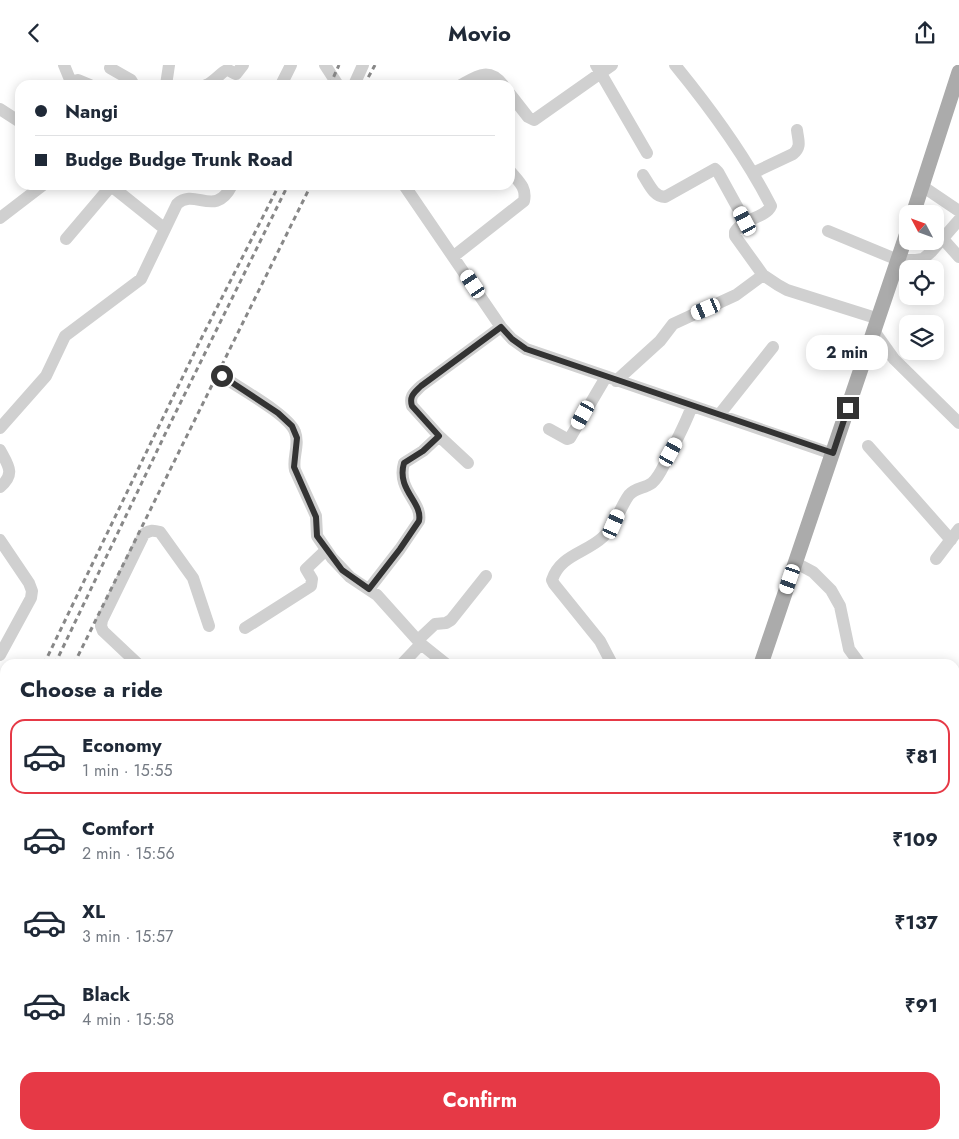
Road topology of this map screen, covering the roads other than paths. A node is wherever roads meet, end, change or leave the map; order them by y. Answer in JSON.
{"nodes":[{"id":1,"x":64,"y":65,"type":"edge"},
{"id":2,"x":169,"y":65,"type":"edge"},
{"id":3,"x":243,"y":65,"type":"edge"},
{"id":4,"x":291,"y":65,"type":"edge"},
{"id":5,"x":325,"y":65,"type":"edge"},
{"id":6,"x":363,"y":65,"type":"edge"},
{"id":7,"x":612,"y":65,"type":"edge"},
{"id":8,"x":675,"y":65,"type":"edge"},
{"id":9,"x":110,"y":68,"type":"dead end"},
{"id":10,"x":599,"y":69,"type":"edge"},
{"id":11,"x":959,"y":72,"type":"edge"},
{"id":12,"x":70,"y":80,"type":"edge"},
{"id":13,"x":131,"y":80,"type":"edge"},
{"id":14,"x":167,"y":80,"type":"edge"},
{"id":15,"x":215,"y":80,"type":"edge"},
{"id":16,"x":284,"y":80,"type":"edge"},
{"id":17,"x":335,"y":80,"type":"edge"},
{"id":18,"x":356,"y":80,"type":"edge"},
{"id":19,"x":472,"y":80,"type":"edge"},
{"id":20,"x":498,"y":80,"type":"edge"},
{"id":21,"x":515,"y":100,"type":"edge"},
{"id":22,"x":0,"y":109,"type":"edge"},
{"id":23,"x":15,"y":119,"type":"edge"},
{"id":24,"x":797,"y":130,"type":"dead end"},
{"id":25,"x":647,"y":153,"type":"dead end"},
{"id":26,"x":753,"y":173,"type":"junction"},
{"id":27,"x":643,"y":175,"type":"dead end"},
{"id":28,"x":515,"y":177,"type":"edge"},
{"id":29,"x":922,"y":186,"type":"junction"},
{"id":30,"x":36,"y":190,"type":"edge"},
{"id":31,"x":108,"y":190,"type":"edge"},
{"id":32,"x":116,"y":190,"type":"edge"},
{"id":33,"x":229,"y":190,"type":"edge"},
{"id":34,"x":408,"y":190,"type":"edge"},
{"id":35,"x":916,"y":205,"type":"edge"},
{"id":36,"x":959,"y":211,"type":"edge"},
{"id":37,"x":0,"y":218,"type":"edge"},
{"id":38,"x":959,"y":220,"type":"edge"},
{"id":39,"x":745,"y":221,"type":"junction"},
{"id":40,"x":165,"y":229,"type":"junction"},
{"id":41,"x":828,"y":231,"type":"dead end"},
{"id":42,"x":944,"y":238,"type":"edge"},
{"id":43,"x":66,"y":239,"type":"dead end"},
{"id":44,"x":944,"y":240,"type":"edge"},
{"id":45,"x":901,"y":250,"type":"edge"},
{"id":46,"x":932,"y":250,"type":"edge"},
{"id":47,"x":454,"y":256,"type":"junction"},
{"id":48,"x":959,"y":257,"type":"edge"},
{"id":49,"x":898,"y":260,"type":"junction"},
{"id":50,"x":764,"y":275,"type":"junction"},
{"id":51,"x":876,"y":325,"type":"junction"},
{"id":52,"x":501,"y":327,"type":"junction"},
{"id":53,"x":774,"y":347,"type":"dead end"},
{"id":54,"x":222,"y":376,"type":"dead end"},
{"id":55,"x":611,"y":379,"type":"junction"},
{"id":56,"x":692,"y":406,"type":"junction"},
{"id":57,"x":719,"y":415,"type":"junction"},
{"id":58,"x":959,"y":423,"type":"edge"},
{"id":59,"x":0,"y":428,"type":"edge"},
{"id":60,"x":550,"y":429,"type":"dead end"},
{"id":61,"x":439,"y":436,"type":"junction"},
{"id":62,"x":868,"y":446,"type":"dead end"},
{"id":63,"x":0,"y":450,"type":"edge"},
{"id":64,"x":833,"y":453,"type":"junction"},
{"id":65,"x":468,"y":463,"type":"dead end"},
{"id":66,"x":0,"y":487,"type":"edge"},
{"id":67,"x":959,"y":529,"type":"edge"},
{"id":68,"x":0,"y":540,"type":"edge"},
{"id":69,"x":951,"y":540,"type":"junction"},
{"id":70,"x":326,"y":550,"type":"junction"},
{"id":71,"x":936,"y":559,"type":"dead end"},
{"id":72,"x":796,"y":563,"type":"junction"},
{"id":73,"x":486,"y":576,"type":"dead end"},
{"id":74,"x":369,"y":589,"type":"junction"},
{"id":75,"x":209,"y":626,"type":"dead end"},
{"id":76,"x":245,"y":628,"type":"dead end"},
{"id":77,"x":420,"y":642,"type":"junction"},
{"id":78,"x":0,"y":655,"type":"edge"},
{"id":79,"x":132,"y":659,"type":"edge"},
{"id":80,"x":406,"y":659,"type":"edge"},
{"id":81,"x":440,"y":659,"type":"edge"},
{"id":82,"x":609,"y":659,"type":"edge"},
{"id":83,"x":763,"y":659,"type":"edge"},
{"id":84,"x":856,"y":659,"type":"edge"}],
"edges":[{"from":1,"to":12,"type":"street"},
{"from":2,"to":14,"type":"street"},
{"from":3,"to":15,"type":"street"},
{"from":4,"to":16,"type":"street"},
{"from":5,"to":17,"type":"street"},
{"from":6,"to":18,"type":"street"},
{"from":7,"to":10,"type":"street"},
{"from":8,"to":26,"type":"street"},
{"from":9,"to":13,"type":"street"},
{"from":10,"to":21,"type":"street"},
{"from":10,"to":25,"type":"street"},
{"from":11,"to":29,"type":"main road"},
{"from":19,"to":20,"type":"street"},
{"from":22,"to":23,"type":"street"},
{"from":24,"to":26,"type":"street"},
{"from":26,"to":39,"type":"street"},
{"from":27,"to":39,"type":"street"},
{"from":28,"to":47,"type":"street"},
{"from":29,"to":35,"type":"main road"},
{"from":29,"to":36,"type":"street"},
{"from":30,"to":37,"type":"street"},
{"from":31,"to":43,"type":"street"},
{"from":32,"to":40,"type":"street"},
{"from":33,"to":40,"type":"street"},
{"from":34,"to":47,"type":"street"},
{"from":38,"to":42,"type":"street"},
{"from":39,"to":50,"type":"street"},
{"from":40,"to":59,"type":"street"},
{"from":41,"to":49,"type":"street"},
{"from":44,"to":48,"type":"street"},
{"from":45,"to":49,"type":"main road"},
{"from":46,"to":49,"type":"street"},
{"from":47,"to":52,"type":"street"},
{"from":49,"to":51,"type":"main road"},
{"from":50,"to":51,"type":"street"},
{"from":50,"to":55,"type":"street"},
{"from":51,"to":58,"type":"street"},
{"from":51,"to":64,"type":"main road"},
{"from":52,"to":55,"type":"street"},
{"from":52,"to":61,"type":"street"},
{"from":53,"to":57,"type":"street"},
{"from":54,"to":70,"type":"street"},
{"from":55,"to":56,"type":"street"},
{"from":55,"to":60,"type":"street"},
{"from":56,"to":57,"type":"street"},
{"from":56,"to":82,"type":"street"},
{"from":57,"to":64,"type":"street"},
{"from":61,"to":65,"type":"street"},
{"from":61,"to":74,"type":"street"},
{"from":62,"to":69,"type":"street"},
{"from":63,"to":66,"type":"street"},
{"from":64,"to":72,"type":"main road"},
{"from":67,"to":69,"type":"street"},
{"from":68,"to":78,"type":"street"},
{"from":69,"to":71,"type":"street"},
{"from":70,"to":74,"type":"street"},
{"from":70,"to":76,"type":"street"},
{"from":72,"to":83,"type":"main road"},
{"from":72,"to":84,"type":"street"},
{"from":73,"to":77,"type":"street"},
{"from":74,"to":77,"type":"street"},
{"from":75,"to":79,"type":"street"},
{"from":77,"to":80,"type":"street"},
{"from":77,"to":81,"type":"street"}]}
